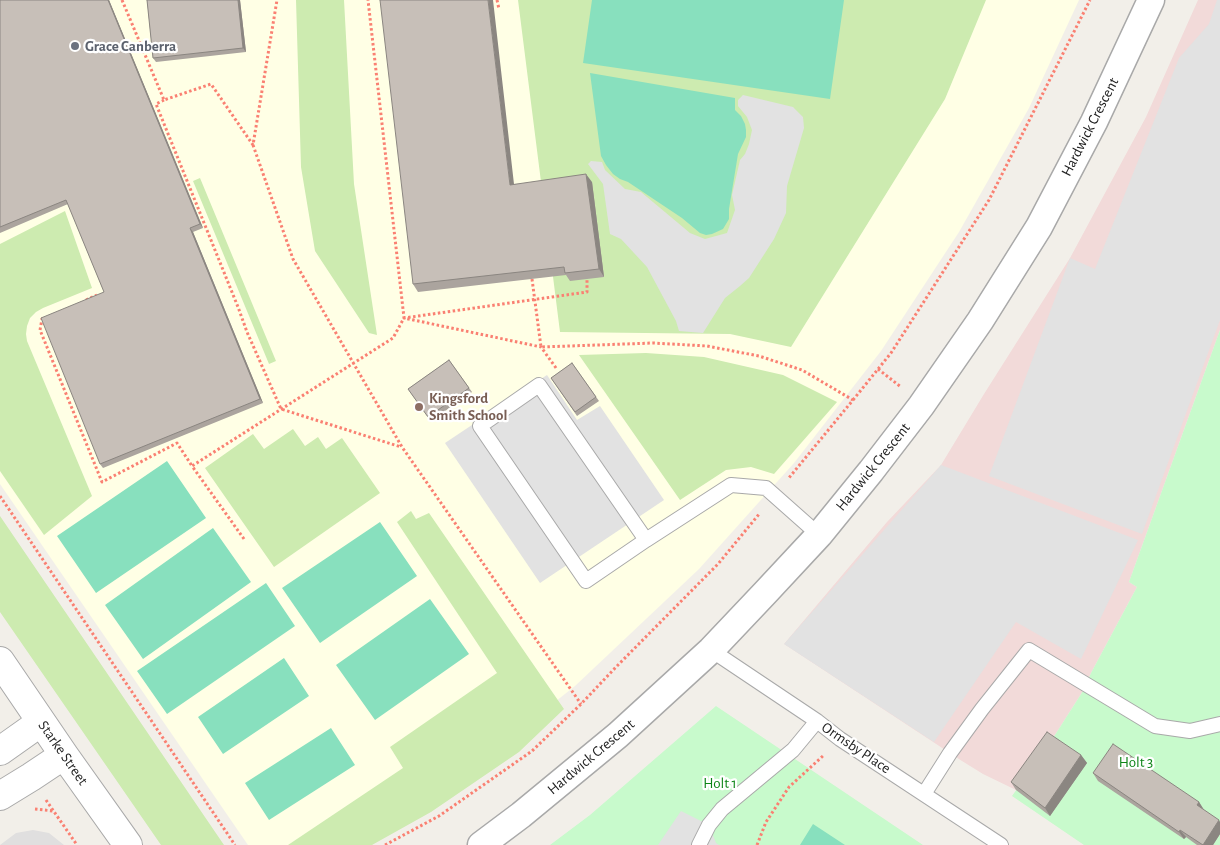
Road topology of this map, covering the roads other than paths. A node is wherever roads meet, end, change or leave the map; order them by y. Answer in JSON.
{"nodes":[{"id":1,"x":1150,"y":0,"type":"edge"},
{"id":2,"x":818,"y":535,"type":"junction"},
{"id":3,"x":646,"y":540,"type":"junction"},
{"id":4,"x":711,"y":650,"type":"junction"},
{"id":5,"x":0,"y":661,"type":"edge"},
{"id":6,"x":817,"y":721,"type":"junction"},
{"id":7,"x":41,"y":722,"type":"junction"},
{"id":8,"x":1220,"y":724,"type":"edge"},
{"id":9,"x":0,"y":752,"type":"edge"},
{"id":10,"x":64,"y":756,"type":"junction"},
{"id":11,"x":924,"y":794,"type":"junction"},
{"id":12,"x":0,"y":796,"type":"edge"},
{"id":13,"x":128,"y":845,"type":"edge"},
{"id":14,"x":481,"y":845,"type":"edge"},
{"id":15,"x":699,"y":845,"type":"edge"},
{"id":16,"x":1001,"y":845,"type":"edge"}],
"edges":[{"from":1,"to":2,"type":"street","name":"Hardwick Crescent"},
{"from":2,"to":3,"type":"lane"},
{"from":2,"to":4,"type":"street","name":"Hardwick Crescent"},
{"from":3,"to":3,"type":"lane"},
{"from":4,"to":6,"type":"lane","name":"Ormsby Place"},
{"from":4,"to":14,"type":"street","name":"Hardwick Crescent"},
{"from":5,"to":7,"type":"street","name":"Starke Street"},
{"from":6,"to":11,"type":"lane","name":"Ormsby Place"},
{"from":6,"to":15,"type":"lane"},
{"from":7,"to":9,"type":"street"},
{"from":7,"to":10,"type":"street","name":"Starke Street"},
{"from":8,"to":11,"type":"lane"},
{"from":10,"to":12,"type":"street"},
{"from":10,"to":13,"type":"street","name":"Starke Street"},
{"from":11,"to":16,"type":"lane","name":"Ormsby Place"}]}
